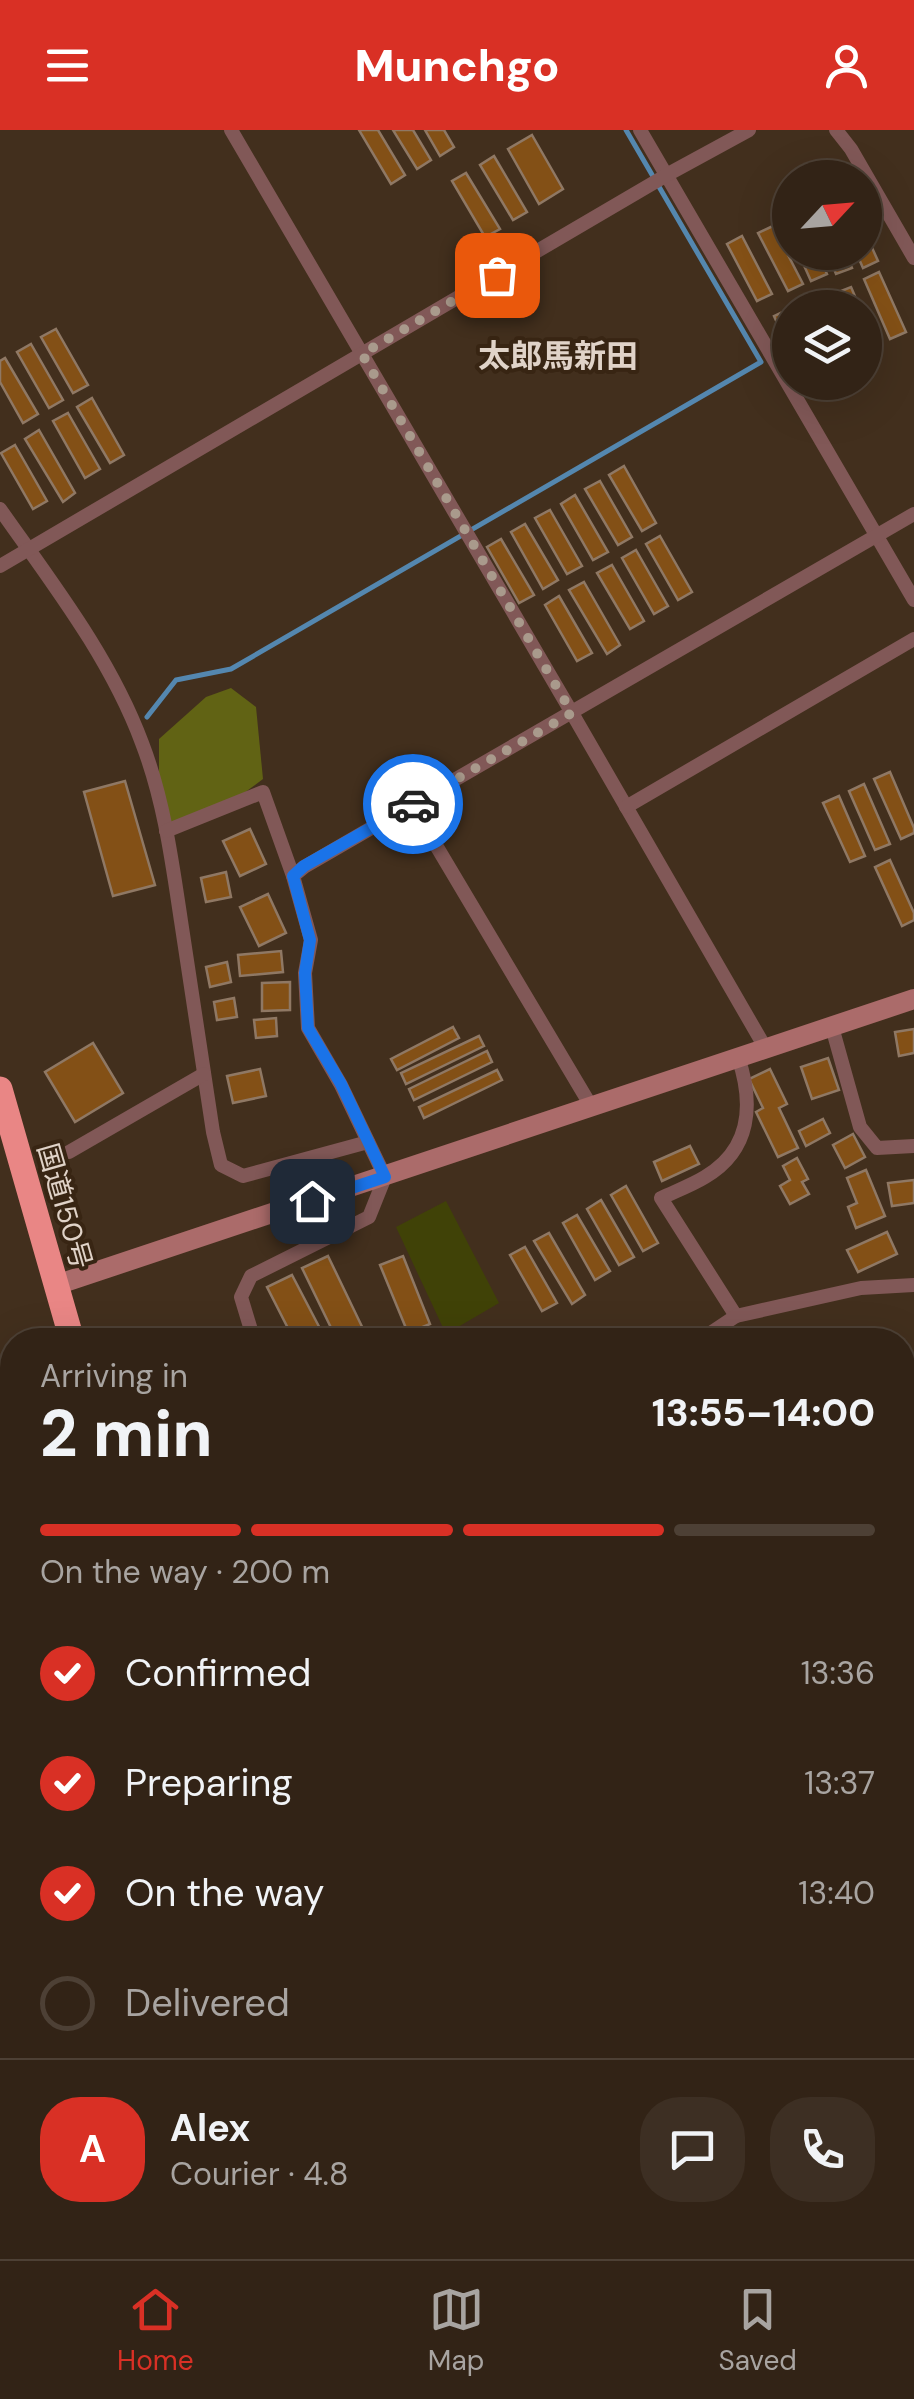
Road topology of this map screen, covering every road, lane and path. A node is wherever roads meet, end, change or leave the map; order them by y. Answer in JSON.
{"nodes":[{"id":1,"x":231,"y":130,"type":"edge"},
{"id":2,"x":640,"y":130,"type":"edge"},
{"id":3,"x":749,"y":130,"type":"edge"},
{"id":4,"x":836,"y":130,"type":"edge"},
{"id":5,"x":666,"y":176,"type":"junction"},
{"id":6,"x":914,"y":258,"type":"edge"},
{"id":7,"x":362,"y":354,"type":"junction"},
{"id":8,"x":0,"y":509,"type":"edge"},
{"id":9,"x":914,"y":514,"type":"edge"},
{"id":10,"x":877,"y":534,"type":"junction"},
{"id":11,"x":28,"y":549,"type":"junction"},
{"id":12,"x":0,"y":566,"type":"edge"},
{"id":13,"x":914,"y":600,"type":"edge"},
{"id":14,"x":914,"y":639,"type":"edge"},
{"id":15,"x":572,"y":713,"type":"junction"},
{"id":16,"x":412,"y":805,"type":"junction"},
{"id":17,"x":626,"y":807,"type":"junction"},
{"id":18,"x":166,"y":831,"type":"junction"},
{"id":19,"x":293,"y":876,"type":"junction"},
{"id":20,"x":914,"y":999,"type":"edge"},
{"id":21,"x":832,"y":1027,"type":"junction"},
{"id":22,"x":766,"y":1049,"type":"junction"},
{"id":23,"x":738,"y":1057,"type":"junction"},
{"id":24,"x":204,"y":1074,"type":"junction"},
{"id":25,"x":0,"y":1089,"type":"edge"},
{"id":26,"x":590,"y":1106,"type":"junction"},
{"id":27,"x":368,"y":1142,"type":"junction"},
{"id":28,"x":914,"y":1146,"type":"edge"},
{"id":29,"x":69,"y":1152,"type":"dead end"},
{"id":30,"x":385,"y":1177,"type":"junction"},
{"id":31,"x":56,"y":1286,"type":"junction"},
{"id":32,"x":914,"y":1286,"type":"edge"},
{"id":33,"x":736,"y":1316,"type":"junction"},
{"id":34,"x":68,"y":1328,"type":"edge"},
{"id":35,"x":249,"y":1328,"type":"edge"},
{"id":36,"x":718,"y":1328,"type":"edge"}],
"edges":[{"from":1,"to":7,"type":"street"},
{"from":2,"to":5,"type":"street"},
{"from":3,"to":5,"type":"street"},
{"from":4,"to":6,"type":"street"},
{"from":5,"to":7,"type":"street"},
{"from":5,"to":10,"type":"street"},
{"from":7,"to":11,"type":"street"},
{"from":7,"to":15,"type":"street"},
{"from":8,"to":11,"type":"street"},
{"from":9,"to":10,"type":"street"},
{"from":10,"to":13,"type":"street"},
{"from":10,"to":15,"type":"street"},
{"from":11,"to":12,"type":"street"},
{"from":11,"to":18,"type":"street"},
{"from":14,"to":17,"type":"street"},
{"from":15,"to":16,"type":"street"},
{"from":15,"to":17,"type":"street"},
{"from":16,"to":19,"type":"street"},
{"from":16,"to":26,"type":"street"},
{"from":17,"to":22,"type":"street"},
{"from":18,"to":19,"type":"street"},
{"from":18,"to":24,"type":"street"},
{"from":19,"to":27,"type":"street"},
{"from":20,"to":21,"type":"street"},
{"from":21,"to":22,"type":"street"},
{"from":21,"to":28,"type":"street"},
{"from":22,"to":23,"type":"street"},
{"from":23,"to":26,"type":"street"},
{"from":23,"to":33,"type":"street"},
{"from":24,"to":27,"type":"street"},
{"from":24,"to":29,"type":"street"},
{"from":25,"to":31,"type":"highway","name":"国道150号"},
{"from":26,"to":30,"type":"street"},
{"from":27,"to":30,"type":"street"},
{"from":30,"to":31,"type":"street"},
{"from":30,"to":35,"type":"street"},
{"from":31,"to":34,"type":"highway","name":"国道150号"},
{"from":32,"to":33,"type":"street"},
{"from":33,"to":36,"type":"street"}]}
